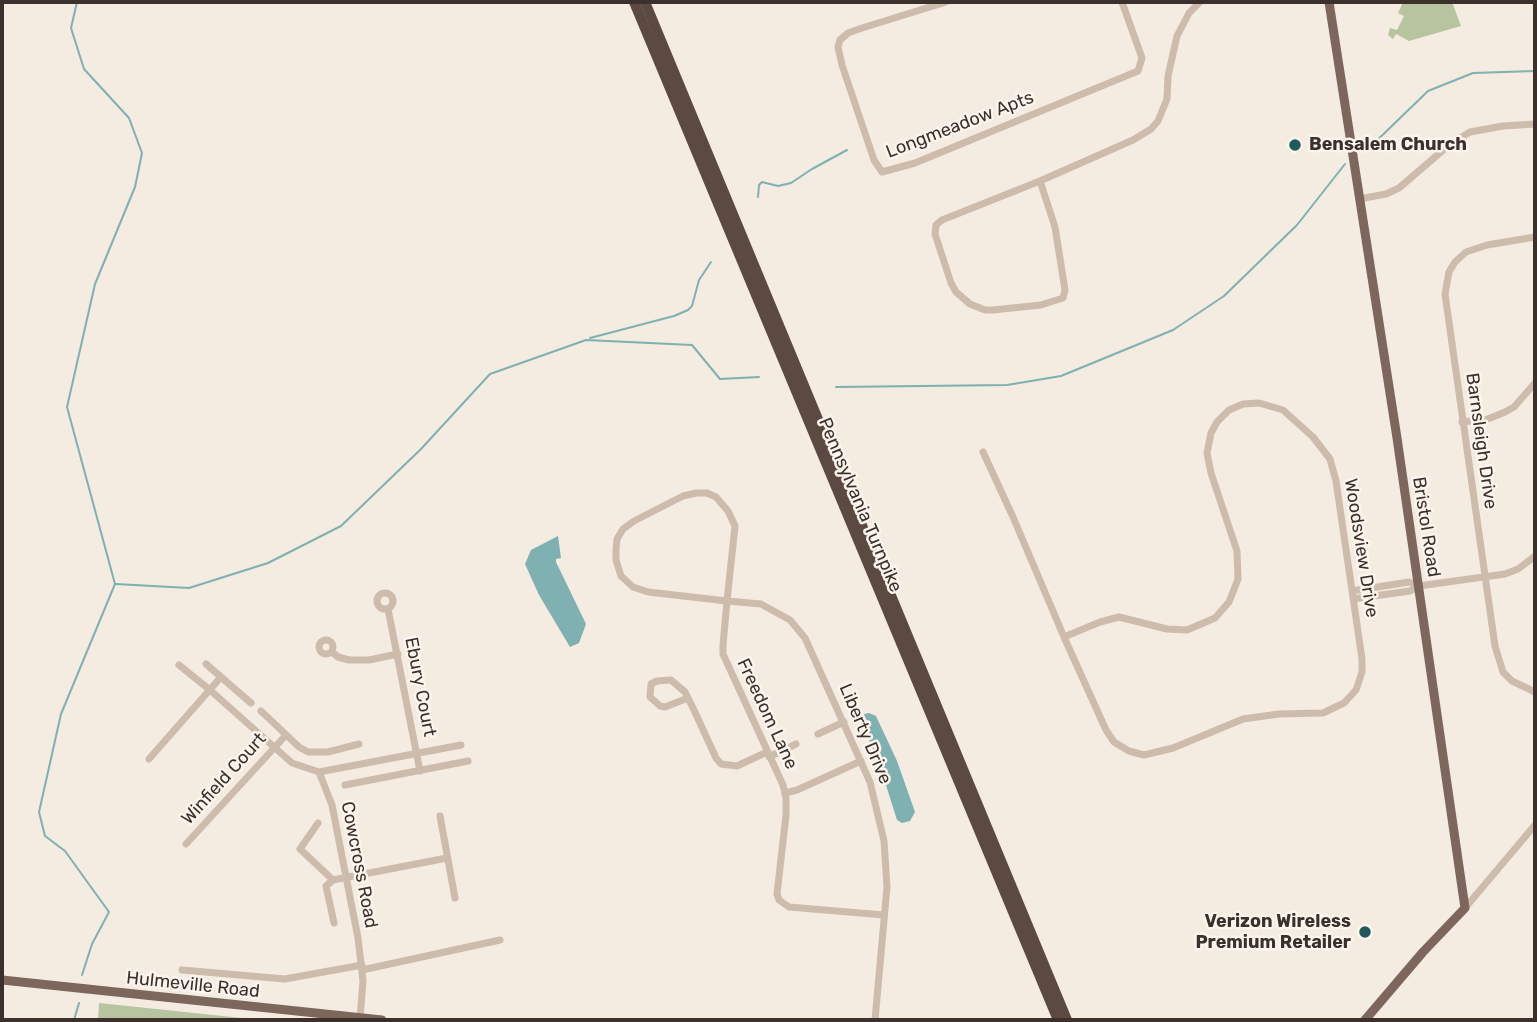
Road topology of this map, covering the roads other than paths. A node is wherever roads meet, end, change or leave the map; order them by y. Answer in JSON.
{"nodes":[{"id":1,"x":634,"y":2,"type":"edge"},
{"id":2,"x":645,"y":2,"type":"edge"},
{"id":3,"x":946,"y":2,"type":"edge"},
{"id":4,"x":1122,"y":2,"type":"edge"},
{"id":5,"x":1200,"y":2,"type":"edge"},
{"id":6,"x":1329,"y":2,"type":"edge"},
{"id":7,"x":1535,"y":124,"type":"edge"},
{"id":8,"x":1040,"y":181,"type":"junction"},
{"id":9,"x":1359,"y":199,"type":"junction"},
{"id":10,"x":1535,"y":237,"type":"edge"},
{"id":11,"x":1535,"y":383,"type":"edge"},
{"id":12,"x":1462,"y":422,"type":"junction"},
{"id":13,"x":983,"y":453,"type":"dead end"},
{"id":14,"x":1535,"y":556,"type":"edge"},
{"id":15,"x":1485,"y":578,"type":"junction"},
{"id":16,"x":1419,"y":586,"type":"junction"},
{"id":17,"x":1352,"y":595,"type":"junction"},
{"id":18,"x":727,"y":601,"type":"junction"},
{"id":19,"x":388,"y":609,"type":"dead end"},
{"id":20,"x":1064,"y":637,"type":"junction"},
{"id":21,"x":332,"y":652,"type":"dead end"},
{"id":22,"x":398,"y":654,"type":"junction"},
{"id":23,"x":206,"y":664,"type":"dead end"},
{"id":24,"x":179,"y":665,"type":"dead end"},
{"id":25,"x":221,"y":677,"type":"junction"},
{"id":26,"x":210,"y":690,"type":"junction"},
{"id":27,"x":1535,"y":692,"type":"edge"},
{"id":28,"x":688,"y":698,"type":"junction"},
{"id":29,"x":251,"y":703,"type":"dead end"},
{"id":30,"x":261,"y":711,"type":"dead end"},
{"id":31,"x":844,"y":722,"type":"junction"},
{"id":32,"x":818,"y":734,"type":"dead end"},
{"id":33,"x":286,"y":735,"type":"junction"},
{"id":34,"x":359,"y":744,"type":"dead end"},
{"id":35,"x":796,"y":744,"type":"dead end"},
{"id":36,"x":461,"y":745,"type":"dead end"},
{"id":37,"x":274,"y":748,"type":"junction"},
{"id":38,"x":417,"y":754,"type":"junction"},
{"id":39,"x":768,"y":755,"type":"junction"},
{"id":40,"x":149,"y":759,"type":"dead end"},
{"id":41,"x":468,"y":761,"type":"dead end"},
{"id":42,"x":861,"y":761,"type":"junction"},
{"id":43,"x":420,"y":771,"type":"junction"},
{"id":44,"x":318,"y":772,"type":"junction"},
{"id":45,"x":345,"y":785,"type":"dead end"},
{"id":46,"x":785,"y":793,"type":"junction"},
{"id":47,"x":440,"y":816,"type":"dead end"},
{"id":48,"x":318,"y":824,"type":"dead end"},
{"id":49,"x":1535,"y":825,"type":"edge"},
{"id":50,"x":186,"y":844,"type":"dead end"},
{"id":51,"x":447,"y":858,"type":"junction"},
{"id":52,"x":346,"y":877,"type":"junction"},
{"id":53,"x":333,"y":880,"type":"junction"},
{"id":54,"x":455,"y":898,"type":"dead end"},
{"id":55,"x":1465,"y":908,"type":"junction"},
{"id":56,"x":884,"y":915,"type":"junction"},
{"id":57,"x":334,"y":923,"type":"dead end"},
{"id":58,"x":500,"y":940,"type":"dead end"},
{"id":59,"x":362,"y":968,"type":"junction"},
{"id":60,"x":182,"y":970,"type":"dead end"},
{"id":61,"x":2,"y":980,"type":"edge"},
{"id":62,"x":360,"y":1018,"type":"junction"},
{"id":63,"x":382,"y":1020,"type":"edge"},
{"id":64,"x":875,"y":1020,"type":"edge"},
{"id":65,"x":1058,"y":1020,"type":"edge"},
{"id":66,"x":1067,"y":1020,"type":"edge"},
{"id":67,"x":1365,"y":1020,"type":"edge"}],
"edges":[{"from":1,"to":65,"type":"highway","name":"Pennsylvania Turnpike"},
{"from":2,"to":66,"type":"highway","name":"Pennsylvania Turnpike"},
{"from":3,"to":4,"type":"street","name":"Longmeadow Apts"},
{"from":5,"to":8,"type":"street"},
{"from":6,"to":9,"type":"main road","name":"Bristol Road"},
{"from":7,"to":9,"type":"street"},
{"from":8,"to":8,"type":"street"},
{"from":9,"to":16,"type":"main road","name":"Bristol Road"},
{"from":10,"to":12,"type":"street","name":"Barnsleigh Drive"},
{"from":11,"to":12,"type":"street"},
{"from":12,"to":15,"type":"street","name":"Barnsleigh Drive"},
{"from":13,"to":20,"type":"street","name":"Woodsview Drive"},
{"from":14,"to":15,"type":"street"},
{"from":15,"to":16,"type":"street"},
{"from":15,"to":27,"type":"street","name":"Barnsleigh Drive"},
{"from":16,"to":17,"type":"street"},
{"from":16,"to":55,"type":"main road","name":"Bristol Road"},
{"from":17,"to":20,"type":"street","name":"Woodsview Drive"},
{"from":17,"to":20,"type":"street","name":"Woodsview Drive"},
{"from":18,"to":18,"type":"street","name":"Liberty Drive"},
{"from":18,"to":31,"type":"street","name":"Liberty Drive"},
{"from":18,"to":39,"type":"street","name":"Freedom Lane"},
{"from":19,"to":22,"type":"street","name":"Ebury Court"},
{"from":21,"to":22,"type":"street"},
{"from":22,"to":38,"type":"street","name":"Ebury Court"},
{"from":23,"to":25,"type":"street"},
{"from":24,"to":26,"type":"street"},
{"from":25,"to":26,"type":"street"},
{"from":25,"to":29,"type":"street"},
{"from":26,"to":37,"type":"street"},
{"from":26,"to":40,"type":"street"},
{"from":28,"to":28,"type":"street"},
{"from":28,"to":39,"type":"street"},
{"from":30,"to":33,"type":"street"},
{"from":31,"to":32,"type":"street"},
{"from":31,"to":42,"type":"street","name":"Liberty Drive"},
{"from":33,"to":34,"type":"street"},
{"from":33,"to":37,"type":"street","name":"Winfield Court"},
{"from":35,"to":39,"type":"street"},
{"from":36,"to":38,"type":"street"},
{"from":37,"to":44,"type":"street"},
{"from":37,"to":50,"type":"street","name":"Winfield Court"},
{"from":38,"to":43,"type":"street","name":"Ebury Court"},
{"from":38,"to":44,"type":"street"},
{"from":39,"to":46,"type":"street","name":"Freedom Lane"},
{"from":41,"to":43,"type":"street"},
{"from":42,"to":46,"type":"street"},
{"from":42,"to":56,"type":"street","name":"Liberty Drive"},
{"from":43,"to":45,"type":"street"},
{"from":44,"to":52,"type":"street","name":"Cowcross Road"},
{"from":46,"to":56,"type":"street","name":"Freedom Lane"},
{"from":47,"to":51,"type":"street"},
{"from":48,"to":53,"type":"street"},
{"from":49,"to":55,"type":"street"},
{"from":51,"to":52,"type":"street"},
{"from":51,"to":54,"type":"street"},
{"from":52,"to":53,"type":"street"},
{"from":52,"to":59,"type":"street","name":"Cowcross Road"},
{"from":53,"to":57,"type":"street"},
{"from":55,"to":67,"type":"main road"},
{"from":56,"to":64,"type":"street","name":"Liberty Drive"},
{"from":58,"to":59,"type":"street"},
{"from":59,"to":60,"type":"street"},
{"from":59,"to":62,"type":"street","name":"Cowcross Road"},
{"from":61,"to":62,"type":"main road","name":"Hulmeville Road"},
{"from":62,"to":63,"type":"main road","name":"Hulmeville Road"}]}
